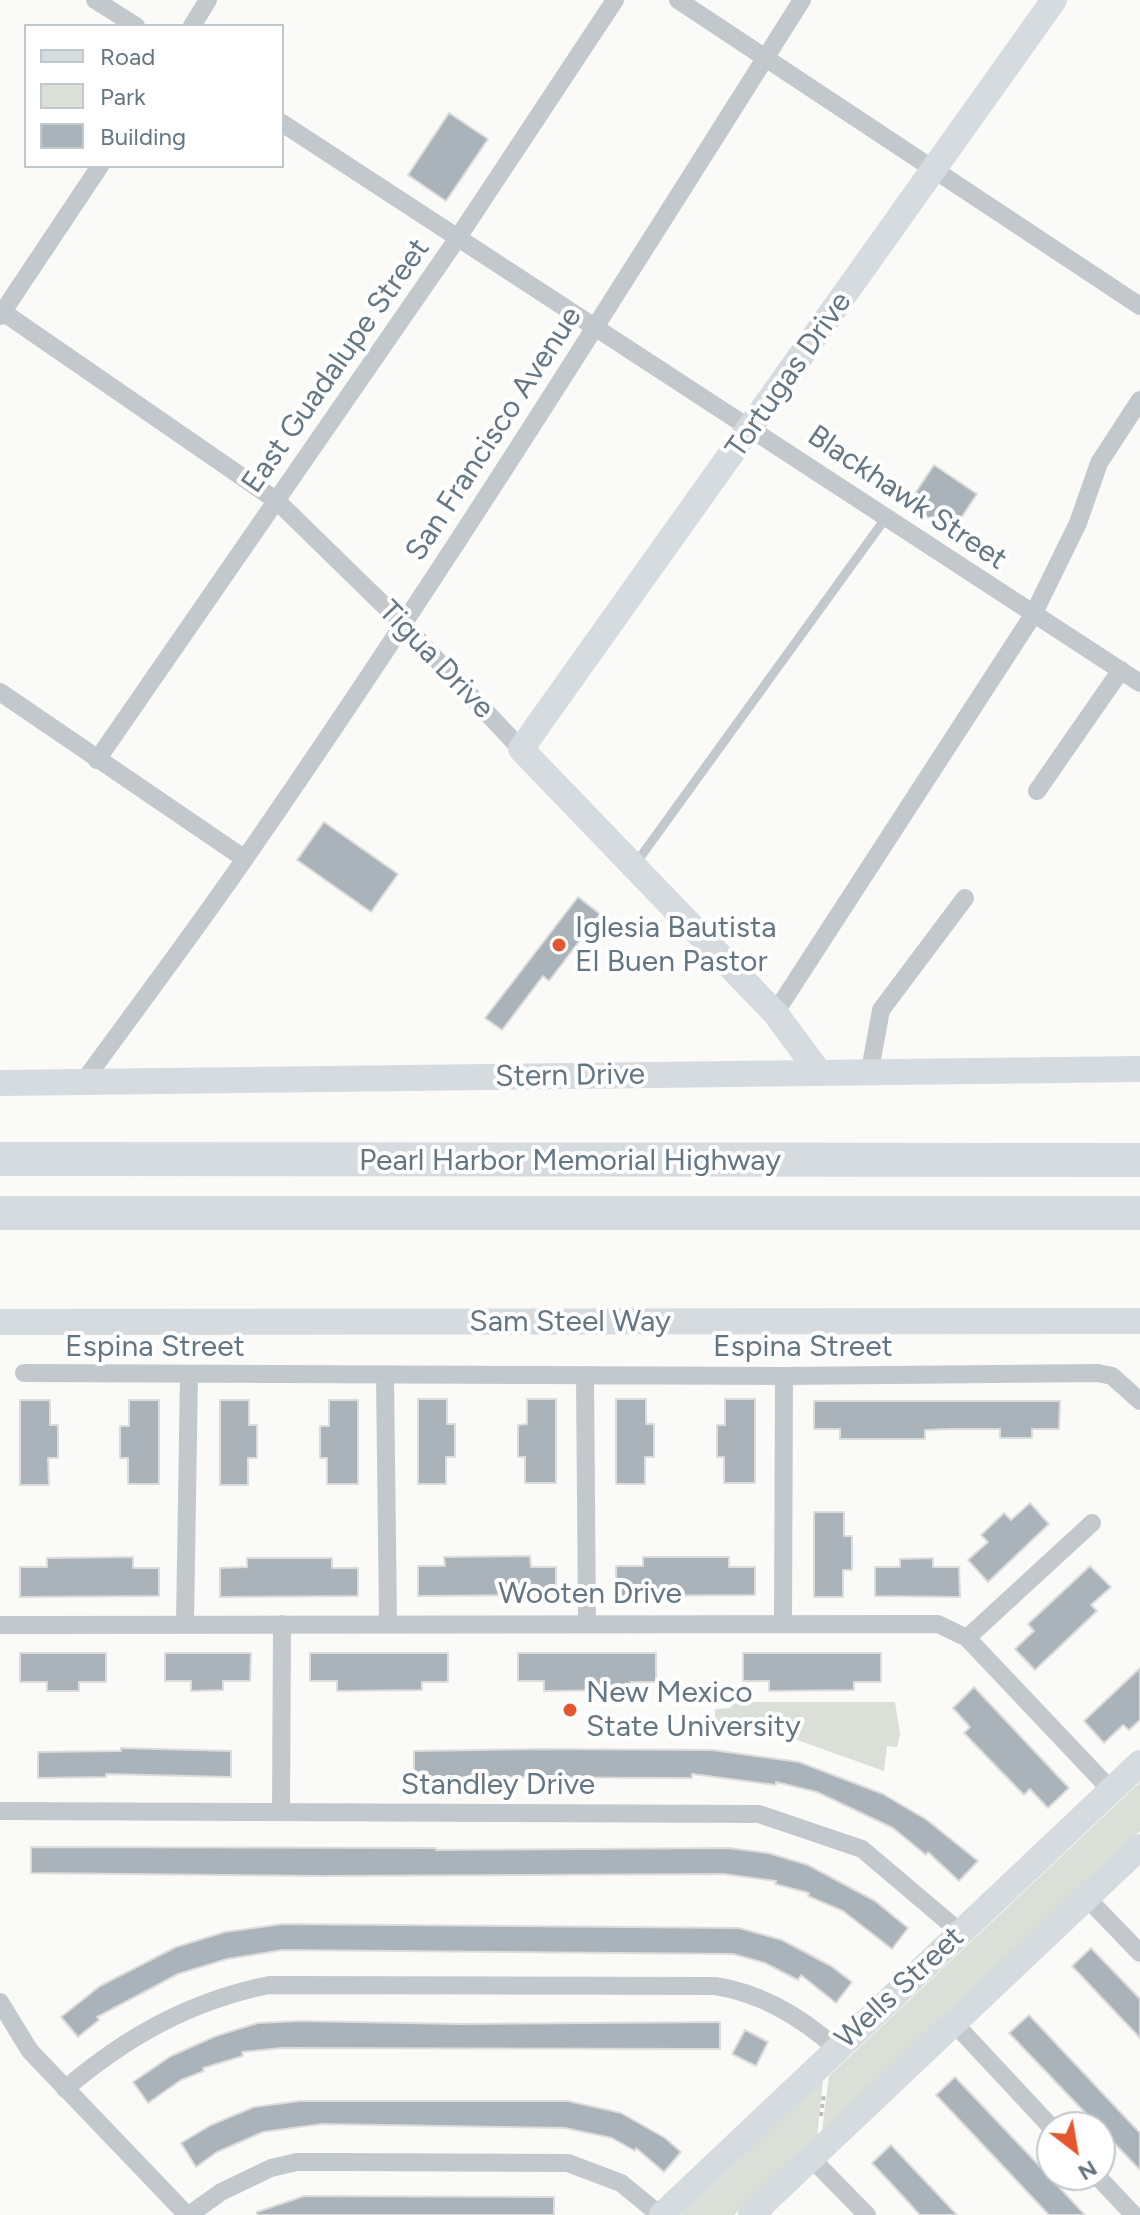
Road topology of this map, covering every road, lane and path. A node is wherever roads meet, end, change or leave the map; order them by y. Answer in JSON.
{"nodes":[{"id":1,"x":95,"y":0,"type":"edge"},
{"id":2,"x":208,"y":0,"type":"edge"},
{"id":3,"x":615,"y":0,"type":"edge"},
{"id":4,"x":678,"y":0,"type":"edge"},
{"id":5,"x":802,"y":0,"type":"edge"},
{"id":6,"x":1054,"y":0,"type":"edge"},
{"id":7,"x":133,"y":24,"type":"edge"},
{"id":8,"x":193,"y":24,"type":"edge"},
{"id":9,"x":765,"y":58,"type":"junction"},
{"id":10,"x":284,"y":124,"type":"edge"},
{"id":11,"x":99,"y":168,"type":"edge"},
{"id":12,"x":934,"y":170,"type":"junction"},
{"id":13,"x":457,"y":239,"type":"junction"},
{"id":14,"x":1140,"y":306,"type":"edge"},
{"id":15,"x":1,"y":312,"type":"edge"},
{"id":16,"x":595,"y":330,"type":"junction"},
{"id":17,"x":1140,"y":400,"type":"edge"},
{"id":18,"x":752,"y":429,"type":"junction"},
{"id":19,"x":277,"y":501,"type":"junction"},
{"id":20,"x":885,"y":519,"type":"junction"},
{"id":21,"x":1033,"y":615,"type":"junction"},
{"id":22,"x":403,"y":624,"type":"junction"},
{"id":23,"x":1121,"y":670,"type":"junction"},
{"id":24,"x":1140,"y":683,"type":"edge"},
{"id":25,"x":0,"y":692,"type":"edge"},
{"id":26,"x":521,"y":749,"type":"junction"},
{"id":27,"x":97,"y":760,"type":"junction"},
{"id":28,"x":1037,"y":791,"type":"dead end"},
{"id":29,"x":245,"y":859,"type":"junction"},
{"id":30,"x":634,"y":866,"type":"junction"},
{"id":31,"x":965,"y":898,"type":"dead end"},
{"id":32,"x":775,"y":1013,"type":"junction"},
{"id":33,"x":1140,"y":1069,"type":"edge"},
{"id":34,"x":870,"y":1070,"type":"junction"},
{"id":35,"x":818,"y":1071,"type":"junction"},
{"id":36,"x":0,"y":1083,"type":"edge"},
{"id":37,"x":81,"y":1085,"type":"junction"},
{"id":38,"x":0,"y":1159,"type":"edge"},
{"id":39,"x":1140,"y":1160,"type":"edge"},
{"id":40,"x":0,"y":1213,"type":"edge"},
{"id":41,"x":1140,"y":1213,"type":"edge"},
{"id":42,"x":1140,"y":1321,"type":"edge"},
{"id":43,"x":0,"y":1322,"type":"edge"},
{"id":44,"x":24,"y":1373,"type":"dead end"},
{"id":45,"x":189,"y":1375,"type":"junction"},
{"id":46,"x":585,"y":1375,"type":"junction"},
{"id":47,"x":385,"y":1376,"type":"junction"},
{"id":48,"x":784,"y":1376,"type":"junction"},
{"id":49,"x":1140,"y":1401,"type":"edge"},
{"id":50,"x":1092,"y":1523,"type":"dead end"},
{"id":51,"x":388,"y":1622,"type":"junction"},
{"id":52,"x":587,"y":1622,"type":"junction"},
{"id":53,"x":783,"y":1622,"type":"junction"},
{"id":54,"x":185,"y":1623,"type":"junction"},
{"id":55,"x":282,"y":1624,"type":"junction"},
{"id":56,"x":0,"y":1625,"type":"edge"},
{"id":57,"x":967,"y":1638,"type":"junction"},
{"id":58,"x":1140,"y":1763,"type":"edge"},
{"id":59,"x":1111,"y":1790,"type":"junction"},
{"id":60,"x":0,"y":1811,"type":"edge"},
{"id":61,"x":281,"y":1812,"type":"junction"},
{"id":62,"x":1140,"y":1847,"type":"edge"},
{"id":63,"x":1086,"y":1897,"type":"junction"},
{"id":64,"x":960,"y":1932,"type":"junction"},
{"id":65,"x":1140,"y":1953,"type":"edge"},
{"id":66,"x":0,"y":2002,"type":"edge"},
{"id":67,"x":955,"y":2024,"type":"junction"},
{"id":68,"x":836,"y":2048,"type":"junction"},
{"id":69,"x":816,"y":2066,"type":"junction"},
{"id":70,"x":65,"y":2089,"type":"junction"},
{"id":71,"x":1036,"y":2111,"type":"edge"},
{"id":72,"x":817,"y":2152,"type":"junction"},
{"id":73,"x":1111,"y":2191,"type":"edge"},
{"id":74,"x":188,"y":2215,"type":"edge"},
{"id":75,"x":661,"y":2215,"type":"edge"},
{"id":76,"x":751,"y":2215,"type":"edge"},
{"id":77,"x":867,"y":2215,"type":"edge"},
{"id":78,"x":1134,"y":2215,"type":"edge"}],
"edges":[{"from":1,"to":7,"type":"street"},
{"from":2,"to":8,"type":"street"},
{"from":3,"to":13,"type":"street","name":"East Guadalupe Street"},
{"from":4,"to":9,"type":"street"},
{"from":5,"to":9,"type":"street","name":"San Francisco Avenue"},
{"from":6,"to":12,"type":"street","name":"Tortugas Drive"},
{"from":9,"to":12,"type":"street"},
{"from":9,"to":16,"type":"street","name":"San Francisco Avenue"},
{"from":10,"to":13,"type":"street","name":"Blackhawk Street"},
{"from":11,"to":15,"type":"street"},
{"from":12,"to":14,"type":"street"},
{"from":12,"to":18,"type":"street","name":"Tortugas Drive"},
{"from":13,"to":16,"type":"street","name":"Blackhawk Street"},
{"from":13,"to":19,"type":"street","name":"East Guadalupe Street"},
{"from":15,"to":19,"type":"street","name":"Tigua Drive"},
{"from":16,"to":18,"type":"street","name":"Blackhawk Street"},
{"from":16,"to":22,"type":"street","name":"San Francisco Avenue"},
{"from":17,"to":21,"type":"street"},
{"from":18,"to":20,"type":"street","name":"Blackhawk Street"},
{"from":18,"to":26,"type":"street","name":"Tortugas Drive"},
{"from":19,"to":22,"type":"street","name":"Tigua Drive"},
{"from":19,"to":27,"type":"street","name":"East Guadalupe Street"},
{"from":20,"to":21,"type":"street","name":"Blackhawk Street"},
{"from":20,"to":30,"type":"lane"},
{"from":21,"to":23,"type":"street","name":"Blackhawk Street"},
{"from":21,"to":32,"type":"street"},
{"from":22,"to":26,"type":"street","name":"Tigua Drive"},
{"from":22,"to":29,"type":"street","name":"San Francisco Avenue"},
{"from":23,"to":24,"type":"street","name":"Blackhawk Street"},
{"from":23,"to":28,"type":"street"},
{"from":25,"to":27,"type":"street"},
{"from":26,"to":30,"type":"street","name":"Tigua Drive"},
{"from":27,"to":29,"type":"street"},
{"from":29,"to":37,"type":"street","name":"San Francisco Avenue"},
{"from":30,"to":32,"type":"street","name":"Tigua Drive"},
{"from":31,"to":34,"type":"street"},
{"from":32,"to":35,"type":"street","name":"Tigua Drive"},
{"from":33,"to":34,"type":"street","name":"Stern Drive"},
{"from":34,"to":35,"type":"street","name":"Stern Drive"},
{"from":35,"to":37,"type":"street","name":"Stern Drive"},
{"from":36,"to":37,"type":"street","name":"Stern Drive"},
{"from":38,"to":39,"type":"highway","name":"Pearl Harbor Memorial Highway"},
{"from":40,"to":41,"type":"highway","name":"Pearl Harbor Memorial Highway"},
{"from":42,"to":43,"type":"street","name":"Sam Steel Way"},
{"from":44,"to":45,"type":"street","name":"Espina Street"},
{"from":45,"to":47,"type":"street","name":"Espina Street"},
{"from":45,"to":54,"type":"street"},
{"from":46,"to":47,"type":"street","name":"Espina Street"},
{"from":46,"to":48,"type":"street","name":"Espina Street"},
{"from":46,"to":52,"type":"street"},
{"from":47,"to":51,"type":"street"},
{"from":48,"to":49,"type":"street","name":"Espina Street"},
{"from":48,"to":53,"type":"street"},
{"from":50,"to":57,"type":"street"},
{"from":51,"to":52,"type":"street","name":"Wooten Drive"},
{"from":51,"to":55,"type":"street","name":"Wooten Drive"},
{"from":52,"to":53,"type":"street","name":"Wooten Drive"},
{"from":53,"to":57,"type":"street","name":"Wooten Drive"},
{"from":54,"to":55,"type":"street","name":"Wooten Drive"},
{"from":54,"to":56,"type":"street","name":"Wooten Drive"},
{"from":55,"to":61,"type":"street"},
{"from":57,"to":59,"type":"street","name":"Wooten Drive"},
{"from":58,"to":59,"type":"street","name":"Wells Street"},
{"from":59,"to":64,"type":"street","name":"Wells Street"},
{"from":60,"to":61,"type":"street","name":"Standley Drive"},
{"from":61,"to":64,"type":"street","name":"Standley Drive"},
{"from":62,"to":63,"type":"street","name":"Wells Street"},
{"from":63,"to":65,"type":"street"},
{"from":63,"to":67,"type":"street","name":"Wells Street"},
{"from":64,"to":68,"type":"street","name":"Wells Street"},
{"from":66,"to":70,"type":"street"},
{"from":67,"to":71,"type":"street"},
{"from":67,"to":72,"type":"street","name":"Wells Street"},
{"from":68,"to":69,"type":"street","name":"Wells Street"},
{"from":68,"to":70,"type":"street"},
{"from":69,"to":72,"type":"path"},
{"from":69,"to":75,"type":"street","name":"Wells Street"},
{"from":70,"to":74,"type":"street"},
{"from":72,"to":76,"type":"street","name":"Wells Street"},
{"from":72,"to":77,"type":"street"},
{"from":73,"to":78,"type":"street"},
{"from":74,"to":75,"type":"street"}]}
